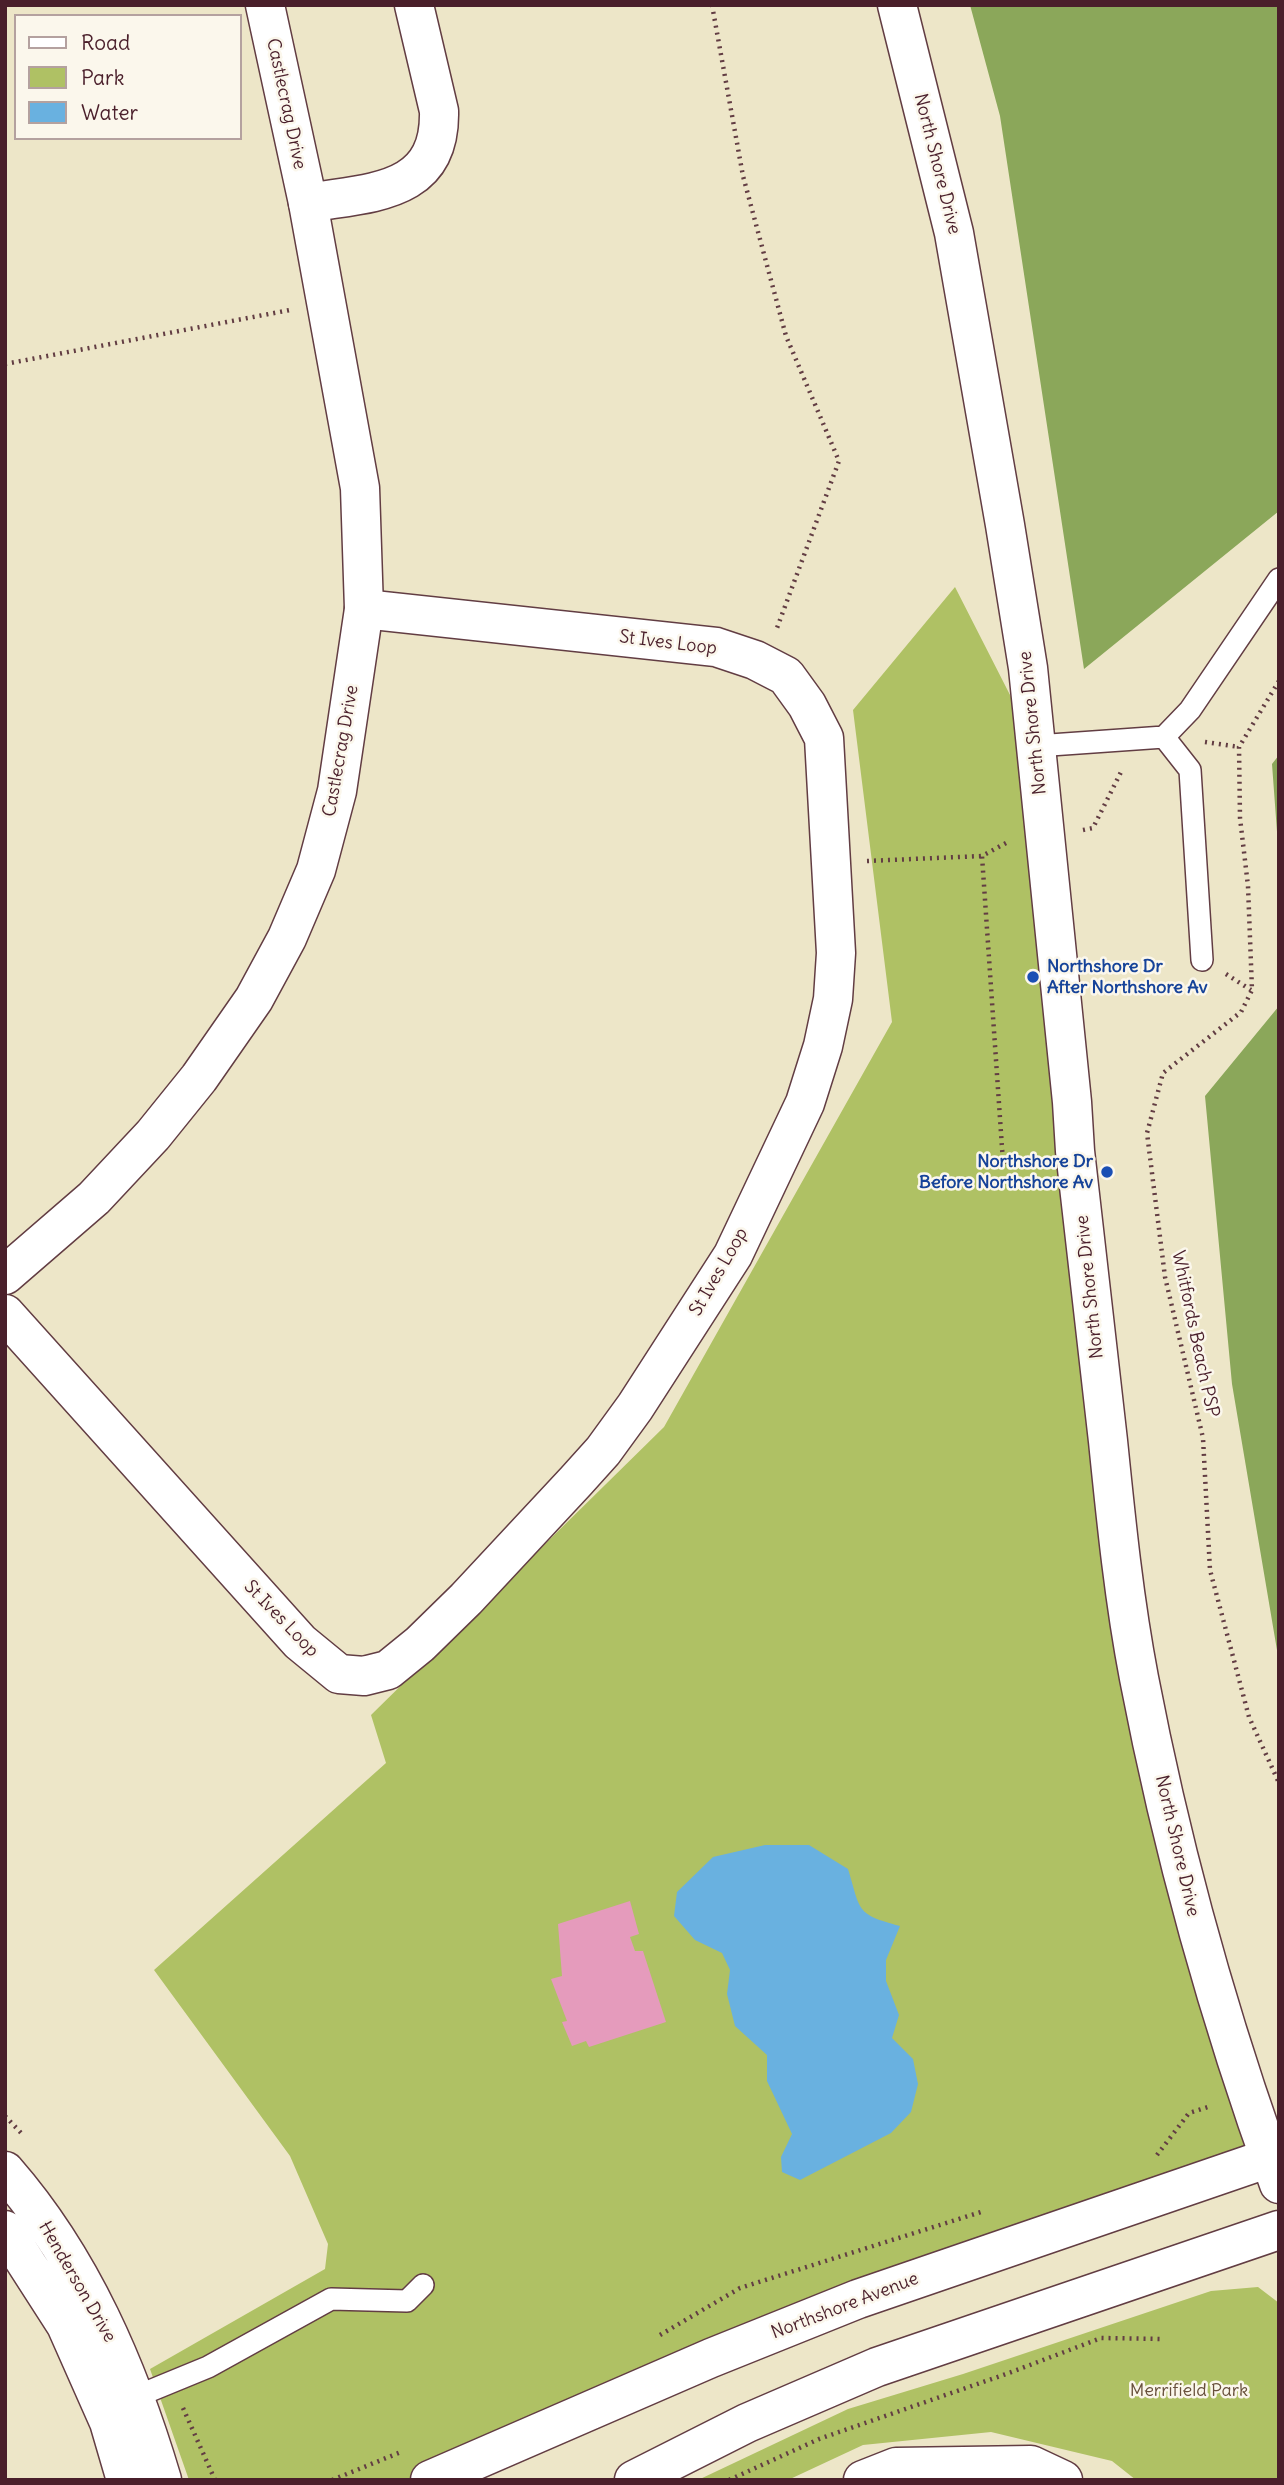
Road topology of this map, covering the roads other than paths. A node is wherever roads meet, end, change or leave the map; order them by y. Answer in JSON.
{"nodes":[{"id":1,"x":265,"y":5,"type":"edge"},
{"id":2,"x":414,"y":5,"type":"edge"},
{"id":3,"x":897,"y":5,"type":"edge"},
{"id":4,"x":308,"y":204,"type":"junction"},
{"id":5,"x":1279,"y":579,"type":"edge"},
{"id":6,"x":364,"y":609,"type":"junction"},
{"id":7,"x":1164,"y":737,"type":"junction"},
{"id":8,"x":1036,"y":746,"type":"junction"},
{"id":9,"x":1202,"y":960,"type":"dead end"},
{"id":10,"x":5,"y":1275,"type":"edge"},
{"id":11,"x":5,"y":1314,"type":"edge"},
{"id":12,"x":5,"y":2171,"type":"edge"},
{"id":13,"x":1274,"y":2171,"type":"edge"},
{"id":14,"x":5,"y":2230,"type":"edge"},
{"id":15,"x":1279,"y":2230,"type":"edge"},
{"id":16,"x":423,"y":2286,"type":"dead end"},
{"id":17,"x":135,"y":2397,"type":"junction"},
{"id":18,"x":126,"y":2480,"type":"edge"},
{"id":19,"x":162,"y":2480,"type":"edge"},
{"id":20,"x":429,"y":2480,"type":"edge"},
{"id":21,"x":634,"y":2480,"type":"edge"},
{"id":22,"x":863,"y":2480,"type":"edge"},
{"id":23,"x":1063,"y":2480,"type":"edge"}],
"edges":[{"from":1,"to":4,"type":"street","name":"Castlecrag Drive"},
{"from":2,"to":4,"type":"street"},
{"from":3,"to":8,"type":"street","name":"North Shore Drive"},
{"from":4,"to":6,"type":"street","name":"Castlecrag Drive"},
{"from":5,"to":7,"type":"lane"},
{"from":6,"to":10,"type":"street","name":"Castlecrag Drive"},
{"from":6,"to":11,"type":"street","name":"St Ives Loop"},
{"from":7,"to":8,"type":"lane"},
{"from":7,"to":9,"type":"lane"},
{"from":8,"to":13,"type":"street","name":"North Shore Drive"},
{"from":12,"to":17,"type":"street","name":"Henderson Drive"},
{"from":13,"to":20,"type":"street","name":"Northshore Avenue"},
{"from":14,"to":18,"type":"street","name":"Henderson Drive"},
{"from":15,"to":21,"type":"street"},
{"from":16,"to":17,"type":"lane"},
{"from":17,"to":19,"type":"street","name":"Henderson Drive"},
{"from":22,"to":23,"type":"street"}]}
